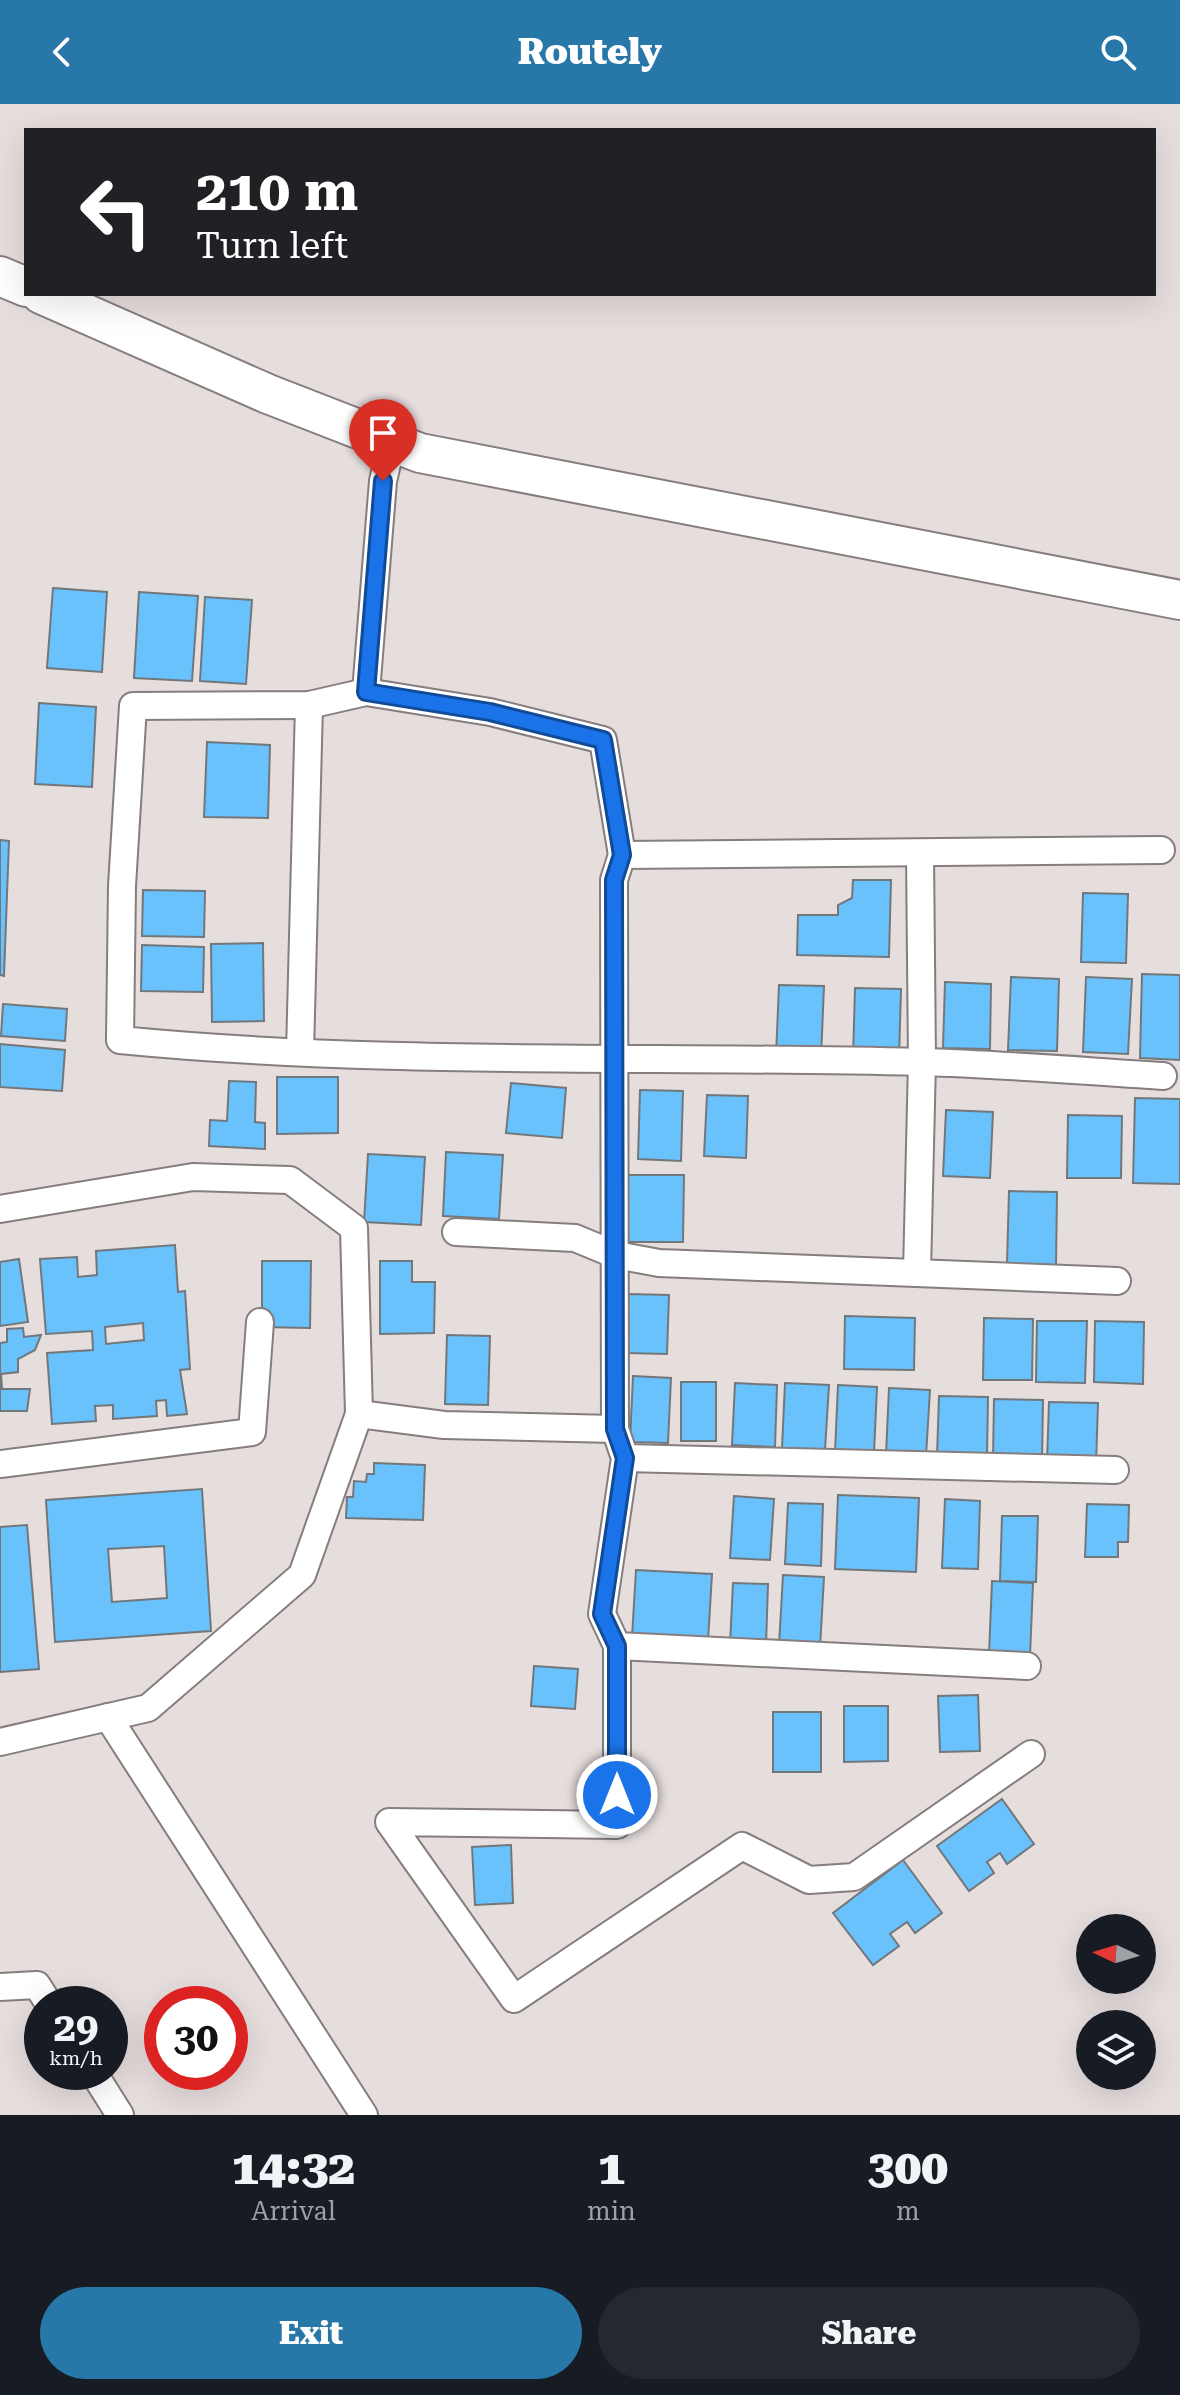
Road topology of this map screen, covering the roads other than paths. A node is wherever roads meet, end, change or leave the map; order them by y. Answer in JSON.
{"nodes":[{"id":1,"x":0,"y":276,"type":"edge"},
{"id":2,"x":24,"y":286,"type":"edge"},
{"id":3,"x":46,"y":296,"type":"edge"},
{"id":4,"x":392,"y":442,"type":"junction"},
{"id":5,"x":1180,"y":600,"type":"edge"},
{"id":6,"x":366,"y":692,"type":"junction"},
{"id":7,"x":309,"y":705,"type":"junction"},
{"id":8,"x":1161,"y":850,"type":"dead end"},
{"id":9,"x":920,"y":853,"type":"junction"},
{"id":10,"x":622,"y":855,"type":"junction"},
{"id":11,"x":300,"y":1052,"type":"junction"},
{"id":12,"x":616,"y":1060,"type":"junction"},
{"id":13,"x":922,"y":1062,"type":"junction"},
{"id":14,"x":1163,"y":1076,"type":"dead end"},
{"id":15,"x":0,"y":1209,"type":"edge"},
{"id":16,"x":456,"y":1232,"type":"dead end"},
{"id":17,"x":616,"y":1255,"type":"junction"},
{"id":18,"x":917,"y":1273,"type":"junction"},
{"id":19,"x":1117,"y":1281,"type":"dead end"},
{"id":20,"x":260,"y":1322,"type":"dead end"},
{"id":21,"x":359,"y":1414,"type":"junction"},
{"id":22,"x":615,"y":1429,"type":"junction"},
{"id":23,"x":625,"y":1458,"type":"junction"},
{"id":24,"x":0,"y":1464,"type":"edge"},
{"id":25,"x":1115,"y":1470,"type":"dead end"},
{"id":26,"x":617,"y":1646,"type":"junction"},
{"id":27,"x":1027,"y":1666,"type":"dead end"},
{"id":28,"x":108,"y":1717,"type":"junction"},
{"id":29,"x":0,"y":1742,"type":"edge"},
{"id":30,"x":1031,"y":1754,"type":"dead end"},
{"id":31,"x":38,"y":1986,"type":"edge"},
{"id":32,"x":0,"y":1987,"type":"edge"},
{"id":33,"x":104,"y":2090,"type":"edge"},
{"id":34,"x":120,"y":2115,"type":"edge"},
{"id":35,"x":364,"y":2115,"type":"edge"}],
"edges":[{"from":1,"to":2,"type":"street"},
{"from":3,"to":4,"type":"street"},
{"from":4,"to":5,"type":"street"},
{"from":4,"to":6,"type":"street"},
{"from":6,"to":7,"type":"street"},
{"from":6,"to":10,"type":"street"},
{"from":7,"to":11,"type":"street"},
{"from":7,"to":11,"type":"street"},
{"from":8,"to":9,"type":"street"},
{"from":9,"to":10,"type":"street"},
{"from":9,"to":13,"type":"street"},
{"from":10,"to":12,"type":"street"},
{"from":11,"to":12,"type":"street"},
{"from":12,"to":13,"type":"street"},
{"from":12,"to":17,"type":"street"},
{"from":13,"to":14,"type":"street"},
{"from":13,"to":18,"type":"street"},
{"from":15,"to":21,"type":"street"},
{"from":16,"to":17,"type":"street"},
{"from":17,"to":18,"type":"street"},
{"from":17,"to":22,"type":"street"},
{"from":18,"to":19,"type":"street"},
{"from":20,"to":24,"type":"street"},
{"from":21,"to":22,"type":"street"},
{"from":21,"to":28,"type":"street"},
{"from":22,"to":23,"type":"street"},
{"from":23,"to":25,"type":"street"},
{"from":23,"to":26,"type":"street"},
{"from":26,"to":27,"type":"street"},
{"from":26,"to":30,"type":"street"},
{"from":28,"to":29,"type":"street"},
{"from":28,"to":35,"type":"street"},
{"from":31,"to":32,"type":"street"},
{"from":33,"to":34,"type":"street"}]}
